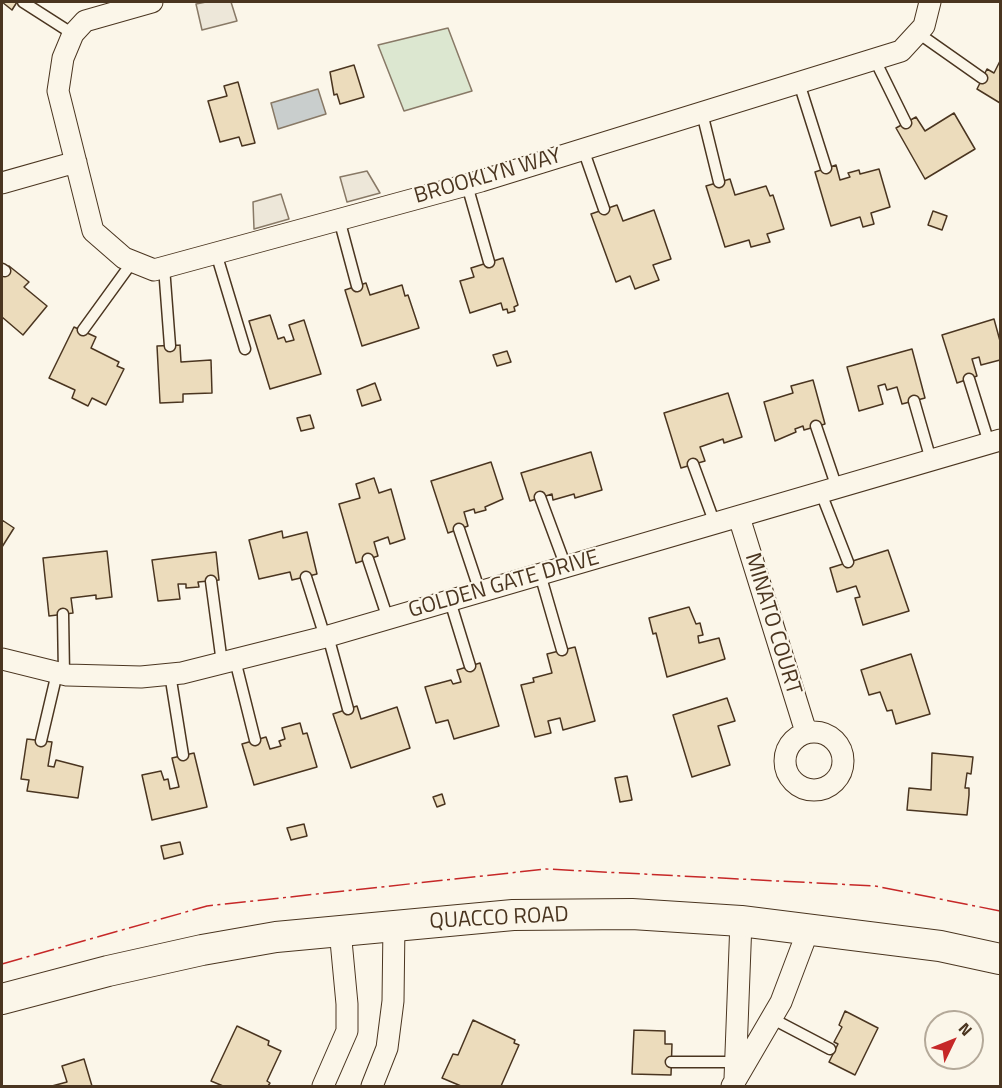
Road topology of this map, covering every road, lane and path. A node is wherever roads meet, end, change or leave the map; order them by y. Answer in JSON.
{"nodes":[{"id":1,"x":23,"y":2,"type":"edge"},
{"id":2,"x":152,"y":2,"type":"edge"},
{"id":3,"x":930,"y":2,"type":"edge"},
{"id":4,"x":918,"y":33,"type":"junction"},
{"id":5,"x":73,"y":34,"type":"junction"},
{"id":6,"x":875,"y":60,"type":"junction"},
{"id":7,"x":982,"y":78,"type":"dead end"},
{"id":8,"x":799,"y":83,"type":"junction"},
{"id":9,"x":702,"y":113,"type":"junction"},
{"id":10,"x":906,"y":123,"type":"dead end"},
{"id":11,"x":583,"y":149,"type":"junction"},
{"id":12,"x":76,"y":162,"type":"junction"},
{"id":13,"x":826,"y":168,"type":"dead end"},
{"id":14,"x":719,"y":182,"type":"dead end"},
{"id":15,"x":2,"y":183,"type":"edge"},
{"id":16,"x":467,"y":184,"type":"junction"},
{"id":17,"x":604,"y":209,"type":"dead end"},
{"id":18,"x":339,"y":219,"type":"junction"},
{"id":19,"x":216,"y":253,"type":"junction"},
{"id":20,"x":133,"y":261,"type":"junction"},
{"id":21,"x":489,"y":262,"type":"dead end"},
{"id":22,"x":164,"y":267,"type":"junction"},
{"id":23,"x":357,"y":286,"type":"dead end"},
{"id":24,"x":83,"y":330,"type":"dead end"},
{"id":25,"x":170,"y":346,"type":"dead end"},
{"id":26,"x":245,"y":349,"type":"dead end"},
{"id":27,"x":969,"y":379,"type":"dead end"},
{"id":28,"x":914,"y":400,"type":"dead end"},
{"id":29,"x":816,"y":426,"type":"dead end"},
{"id":30,"x":995,"y":442,"type":"edge"},
{"id":31,"x":931,"y":460,"type":"junction"},
{"id":32,"x":693,"y":464,"type":"dead end"},
{"id":33,"x":829,"y":490,"type":"junction"},
{"id":34,"x":540,"y":497,"type":"dead end"},
{"id":35,"x":739,"y":517,"type":"junction"},
{"id":36,"x":714,"y":524,"type":"junction"},
{"id":37,"x":459,"y":529,"type":"dead end"},
{"id":38,"x":368,"y":559,"type":"dead end"},
{"id":39,"x":848,"y":562,"type":"dead end"},
{"id":40,"x":566,"y":567,"type":"junction"},
{"id":41,"x":540,"y":574,"type":"junction"},
{"id":42,"x":306,"y":577,"type":"dead end"},
{"id":43,"x":211,"y":581,"type":"dead end"},
{"id":44,"x":480,"y":592,"type":"junction"},
{"id":45,"x":450,"y":601,"type":"junction"},
{"id":46,"x":63,"y":614,"type":"dead end"},
{"id":47,"x":388,"y":619,"type":"junction"},
{"id":48,"x":326,"y":636,"type":"junction"},
{"id":49,"x":562,"y":650,"type":"dead end"},
{"id":50,"x":2,"y":659,"type":"edge"},
{"id":51,"x":228,"y":662,"type":"junction"},
{"id":52,"x":470,"y":666,"type":"dead end"},
{"id":53,"x":61,"y":673,"type":"junction"},
{"id":54,"x":170,"y":674,"type":"junction"},
{"id":55,"x":348,"y":709,"type":"dead end"},
{"id":56,"x":806,"y":732,"type":"dead end"},
{"id":57,"x":255,"y":740,"type":"dead end"},
{"id":58,"x":41,"y":741,"type":"dead end"},
{"id":59,"x":183,"y":755,"type":"dead end"},
{"id":60,"x":741,"y":921,"type":"junction"},
{"id":61,"x":394,"y":924,"type":"junction"},
{"id":62,"x":809,"y":928,"type":"junction"},
{"id":63,"x":340,"y":930,"type":"junction"},
{"id":64,"x":1000,"y":958,"type":"edge"},
{"id":65,"x":2,"y":999,"type":"edge"},
{"id":66,"x":771,"y":1018,"type":"junction"},
{"id":67,"x":830,"y":1049,"type":"dead end"},
{"id":68,"x":671,"y":1062,"type":"dead end"},
{"id":69,"x":734,"y":1076,"type":"edge"},
{"id":70,"x":323,"y":1086,"type":"edge"},
{"id":71,"x":372,"y":1086,"type":"edge"}],
"edges":[{"from":1,"to":5,"type":"lane"},
{"from":2,"to":5,"type":"street"},
{"from":3,"to":4,"type":"street","name":"BROOKLYN WAY"},
{"from":4,"to":6,"type":"street","name":"BROOKLYN WAY"},
{"from":4,"to":7,"type":"lane"},
{"from":5,"to":12,"type":"street","name":"BROOKLYN WAY"},
{"from":6,"to":8,"type":"street","name":"BROOKLYN WAY"},
{"from":6,"to":10,"type":"lane"},
{"from":8,"to":9,"type":"street","name":"BROOKLYN WAY"},
{"from":8,"to":13,"type":"lane"},
{"from":9,"to":11,"type":"street","name":"BROOKLYN WAY"},
{"from":9,"to":14,"type":"lane"},
{"from":11,"to":16,"type":"street","name":"BROOKLYN WAY"},
{"from":11,"to":17,"type":"lane"},
{"from":12,"to":15,"type":"street"},
{"from":12,"to":20,"type":"street","name":"BROOKLYN WAY"},
{"from":16,"to":18,"type":"street","name":"BROOKLYN WAY"},
{"from":16,"to":21,"type":"lane"},
{"from":18,"to":19,"type":"street","name":"BROOKLYN WAY"},
{"from":18,"to":23,"type":"lane"},
{"from":19,"to":22,"type":"street","name":"BROOKLYN WAY"},
{"from":19,"to":26,"type":"lane"},
{"from":20,"to":22,"type":"street","name":"BROOKLYN WAY"},
{"from":20,"to":24,"type":"lane"},
{"from":22,"to":25,"type":"lane"},
{"from":27,"to":30,"type":"lane"},
{"from":28,"to":31,"type":"lane"},
{"from":29,"to":33,"type":"lane"},
{"from":30,"to":31,"type":"street","name":"GOLDEN GATE DRIVE"},
{"from":31,"to":33,"type":"street","name":"GOLDEN GATE DRIVE"},
{"from":32,"to":36,"type":"lane"},
{"from":33,"to":35,"type":"street","name":"GOLDEN GATE DRIVE"},
{"from":33,"to":39,"type":"lane"},
{"from":34,"to":40,"type":"lane"},
{"from":35,"to":36,"type":"street","name":"GOLDEN GATE DRIVE"},
{"from":35,"to":56,"type":"street","name":"MINATO COURT"},
{"from":36,"to":40,"type":"street","name":"GOLDEN GATE DRIVE"},
{"from":37,"to":44,"type":"lane"},
{"from":38,"to":47,"type":"lane"},
{"from":40,"to":41,"type":"street","name":"GOLDEN GATE DRIVE"},
{"from":41,"to":44,"type":"street","name":"GOLDEN GATE DRIVE"},
{"from":41,"to":49,"type":"lane"},
{"from":42,"to":48,"type":"lane"},
{"from":43,"to":51,"type":"lane"},
{"from":44,"to":45,"type":"street","name":"GOLDEN GATE DRIVE"},
{"from":45,"to":47,"type":"street","name":"GOLDEN GATE DRIVE"},
{"from":45,"to":52,"type":"lane"},
{"from":46,"to":53,"type":"lane"},
{"from":47,"to":48,"type":"street","name":"GOLDEN GATE DRIVE"},
{"from":48,"to":51,"type":"street","name":"GOLDEN GATE DRIVE"},
{"from":48,"to":55,"type":"lane"},
{"from":50,"to":53,"type":"street","name":"GOLDEN GATE DRIVE"},
{"from":51,"to":54,"type":"street","name":"GOLDEN GATE DRIVE"},
{"from":51,"to":57,"type":"lane"},
{"from":53,"to":54,"type":"street","name":"GOLDEN GATE DRIVE"},
{"from":53,"to":58,"type":"lane"},
{"from":54,"to":59,"type":"lane"},
{"from":60,"to":61,"type":"street","name":"QUACCO ROAD"},
{"from":60,"to":62,"type":"street","name":"QUACCO ROAD"},
{"from":60,"to":69,"type":"street"},
{"from":61,"to":63,"type":"street","name":"QUACCO ROAD"},
{"from":61,"to":71,"type":"street"},
{"from":62,"to":64,"type":"street","name":"QUACCO ROAD"},
{"from":62,"to":66,"type":"street"},
{"from":63,"to":65,"type":"street","name":"QUACCO ROAD"},
{"from":63,"to":70,"type":"street"},
{"from":66,"to":67,"type":"lane"},
{"from":66,"to":69,"type":"street"},
{"from":68,"to":69,"type":"lane"}]}
